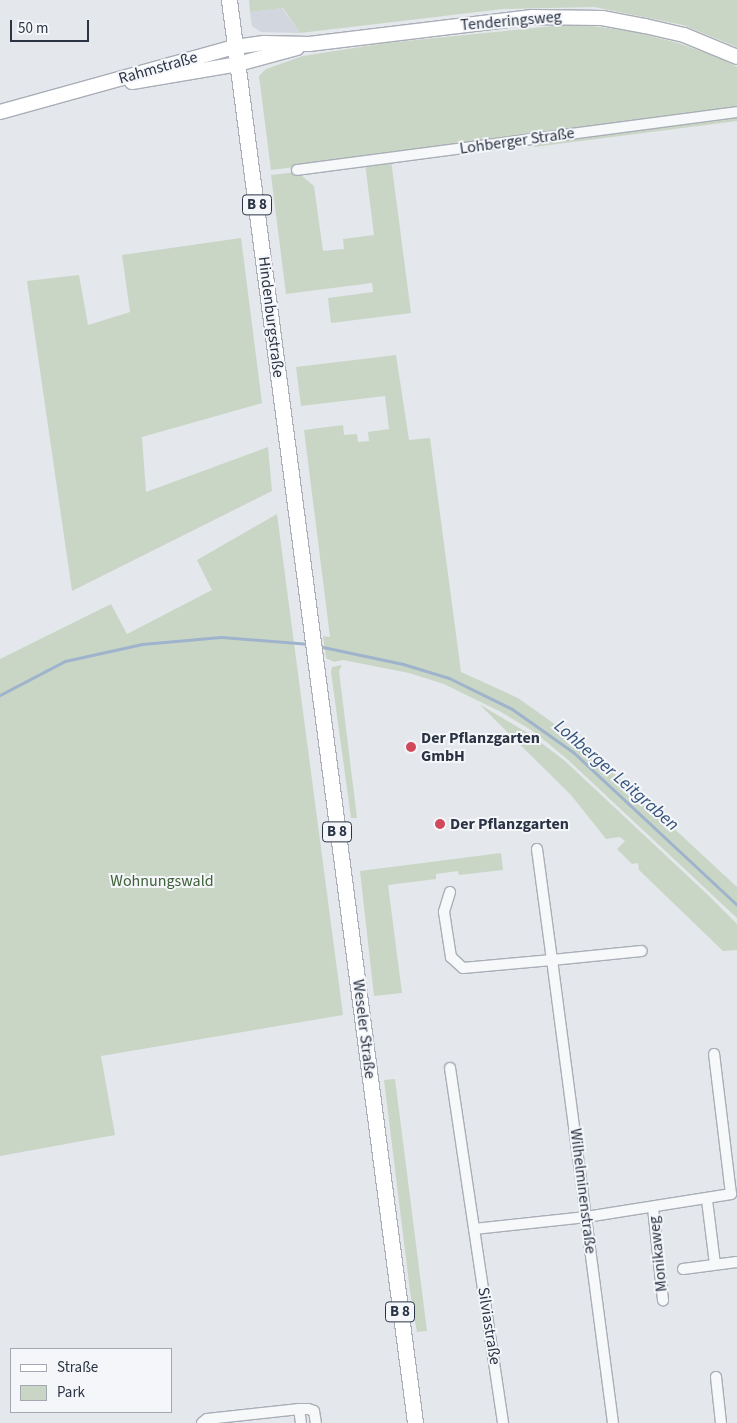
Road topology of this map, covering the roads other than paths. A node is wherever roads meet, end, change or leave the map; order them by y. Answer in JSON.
{"nodes":[{"id":1,"x":229,"y":0,"type":"edge"},
{"id":2,"x":310,"y":44,"type":"junction"},
{"id":3,"x":235,"y":47,"type":"junction"},
{"id":4,"x":737,"y":56,"type":"edge"},
{"id":5,"x":238,"y":64,"type":"junction"},
{"id":6,"x":81,"y":91,"type":"junction"},
{"id":7,"x":0,"y":112,"type":"edge"},
{"id":8,"x":737,"y":112,"type":"edge"},
{"id":9,"x":297,"y":170,"type":"dead end"},
{"id":10,"x":313,"y":635,"type":"joint"},
{"id":11,"x":537,"y":849,"type":"dead end"},
{"id":12,"x":450,"y":892,"type":"dead end"},
{"id":13,"x":642,"y":951,"type":"dead end"},
{"id":14,"x":552,"y":960,"type":"junction"},
{"id":15,"x":714,"y":1054,"type":"dead end"},
{"id":16,"x":450,"y":1068,"type":"dead end"},
{"id":17,"x":734,"y":1193,"type":"edge"},
{"id":18,"x":708,"y":1200,"type":"junction"},
{"id":19,"x":653,"y":1208,"type":"junction"},
{"id":20,"x":586,"y":1217,"type":"junction"},
{"id":21,"x":474,"y":1229,"type":"junction"},
{"id":22,"x":737,"y":1262,"type":"edge"},
{"id":23,"x":715,"y":1264,"type":"junction"},
{"id":24,"x":683,"y":1269,"type":"dead end"},
{"id":25,"x":663,"y":1300,"type":"dead end"},
{"id":26,"x":716,"y":1377,"type":"dead end"},
{"id":27,"x":300,"y":1409,"type":"junction"},
{"id":28,"x":202,"y":1423,"type":"edge"},
{"id":29,"x":301,"y":1423,"type":"edge"},
{"id":30,"x":316,"y":1423,"type":"edge"},
{"id":31,"x":414,"y":1423,"type":"edge"},
{"id":32,"x":503,"y":1423,"type":"edge"},
{"id":33,"x":612,"y":1423,"type":"edge"},
{"id":34,"x":721,"y":1423,"type":"edge"}],
"edges":[{"from":1,"to":3,"type":"main road","name":"Hindenburgstraße","number":"B 8"},
{"from":2,"to":3,"type":"street","name":"Tenderingsweg"},
{"from":2,"to":4,"type":"street","name":"Tenderingsweg"},
{"from":2,"to":5,"type":"street","name":"Tenderingsweg"},
{"from":3,"to":5,"type":"main road","name":"Hindenburgstraße","number":"B 8"},
{"from":3,"to":6,"type":"street","name":"Rahmstraße"},
{"from":5,"to":6,"type":"street","name":"Rahmstraße"},
{"from":5,"to":10,"type":"main road","name":"Hindenburgstraße","number":"B 8"},
{"from":6,"to":7,"type":"street","name":"Rahmstraße"},
{"from":8,"to":9,"type":"street","name":"Lohberger Straße"},
{"from":10,"to":31,"type":"main road","name":"Weseler Straße","number":"B 8"},
{"from":11,"to":14,"type":"street","name":"Wilhelminenstraße"},
{"from":12,"to":14,"type":"street"},
{"from":13,"to":14,"type":"street"},
{"from":14,"to":20,"type":"street","name":"Wilhelminenstraße"},
{"from":15,"to":17,"type":"street","name":"Monikaweg"},
{"from":16,"to":21,"type":"street","name":"Silviastraße"},
{"from":17,"to":18,"type":"street","name":"Monikaweg"},
{"from":18,"to":19,"type":"street","name":"Monikaweg"},
{"from":18,"to":23,"type":"street"},
{"from":19,"to":20,"type":"street","name":"Monikaweg"},
{"from":19,"to":25,"type":"street","name":"Monikaweg"},
{"from":20,"to":21,"type":"street"},
{"from":20,"to":33,"type":"street","name":"Wilhelminenstraße"},
{"from":21,"to":32,"type":"street","name":"Silviastraße"},
{"from":22,"to":23,"type":"street","name":"Monikaweg"},
{"from":23,"to":24,"type":"street","name":"Monikaweg"},
{"from":26,"to":34,"type":"street"},
{"from":27,"to":28,"type":"street"},
{"from":27,"to":29,"type":"street"},
{"from":27,"to":30,"type":"street"}]}
